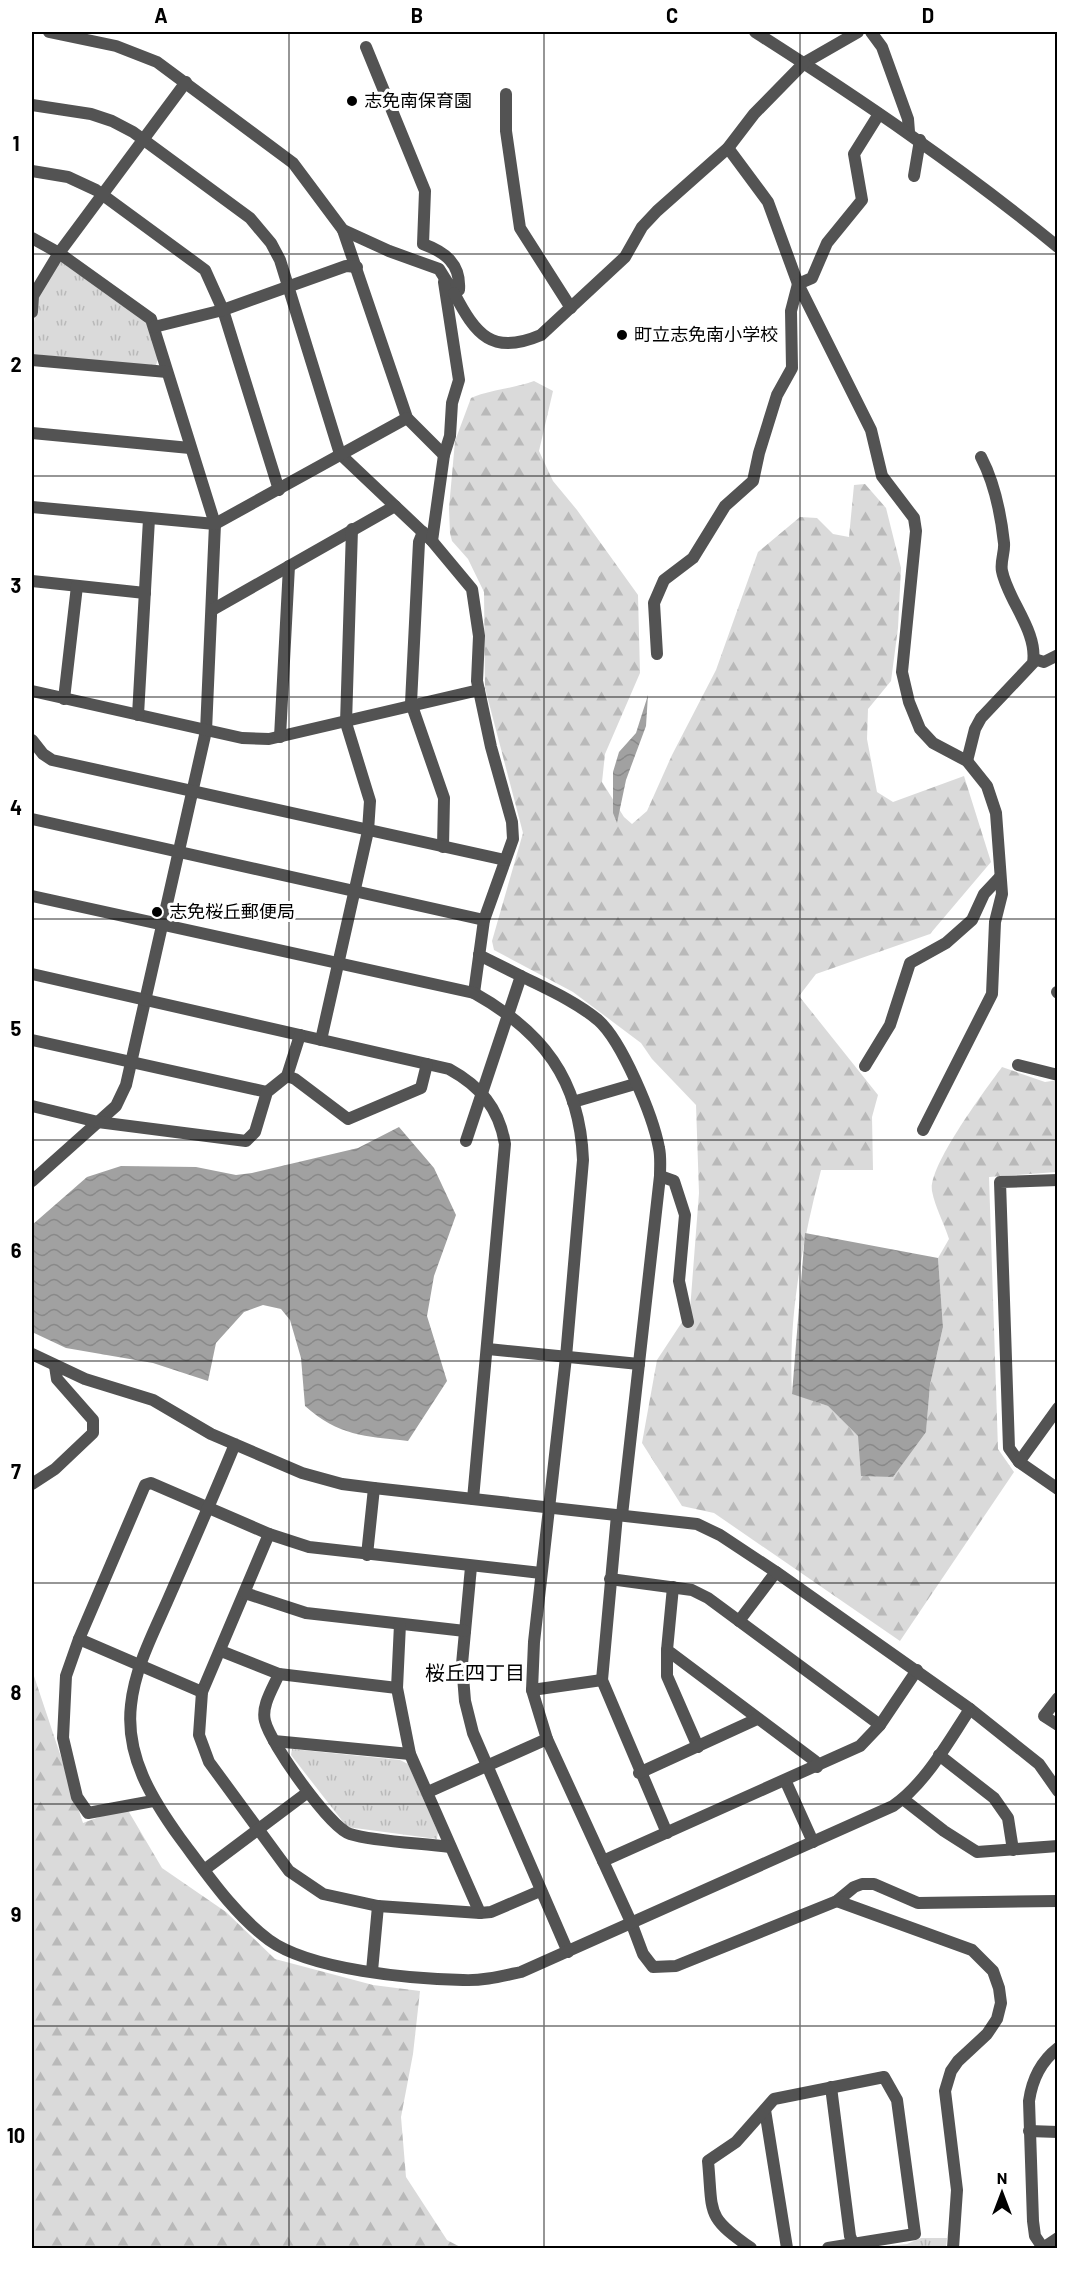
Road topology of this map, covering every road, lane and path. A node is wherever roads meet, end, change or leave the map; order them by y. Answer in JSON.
{"nodes":[{"id":1,"x":49,"y":32,"type":"edge"},
{"id":2,"x":755,"y":32,"type":"edge"},
{"id":3,"x":858,"y":32,"type":"edge"},
{"id":4,"x":871,"y":32,"type":"edge"},
{"id":5,"x":366,"y":47,"type":"dead end"},
{"id":6,"x":804,"y":63,"type":"junction"},
{"id":7,"x":186,"y":82,"type":"junction"},
{"id":8,"x":507,"y":94,"type":"dead end"},
{"id":9,"x":32,"y":105,"type":"edge"},
{"id":10,"x":879,"y":114,"type":"junction"},
{"id":11,"x":909,"y":132,"type":"junction"},
{"id":12,"x":143,"y":138,"type":"junction"},
{"id":13,"x":920,"y":140,"type":"junction"},
{"id":14,"x":728,"y":148,"type":"junction"},
{"id":15,"x":32,"y":171,"type":"edge"},
{"id":16,"x":914,"y":176,"type":"dead end"},
{"id":17,"x":103,"y":195,"type":"junction"},
{"id":18,"x":343,"y":230,"type":"junction"},
{"id":19,"x":32,"y":238,"type":"edge"},
{"id":20,"x":1058,"y":247,"type":"edge"},
{"id":21,"x":58,"y":253,"type":"junction"},
{"id":22,"x":357,"y":267,"type":"junction"},
{"id":23,"x":443,"y":276,"type":"junction"},
{"id":24,"x":798,"y":284,"type":"junction"},
{"id":25,"x":290,"y":286,"type":"junction"},
{"id":26,"x":454,"y":292,"type":"junction"},
{"id":27,"x":32,"y":296,"type":"edge"},
{"id":28,"x":571,"y":308,"type":"junction"},
{"id":29,"x":223,"y":310,"type":"junction"},
{"id":30,"x":32,"y":312,"type":"edge"},
{"id":31,"x":154,"y":327,"type":"junction"},
{"id":32,"x":32,"y":360,"type":"edge"},
{"id":33,"x":167,"y":372,"type":"junction"},
{"id":34,"x":407,"y":418,"type":"junction"},
{"id":35,"x":32,"y":433,"type":"edge"},
{"id":36,"x":190,"y":448,"type":"junction"},
{"id":37,"x":340,"y":454,"type":"junction"},
{"id":38,"x":444,"y":455,"type":"junction"},
{"id":39,"x":981,"y":458,"type":"dead end"},
{"id":40,"x":279,"y":490,"type":"junction"},
{"id":41,"x":395,"y":506,"type":"junction"},
{"id":42,"x":32,"y":507,"type":"edge"},
{"id":43,"x":149,"y":519,"type":"junction"},
{"id":44,"x":215,"y":524,"type":"junction"},
{"id":45,"x":352,"y":529,"type":"junction"},
{"id":46,"x":428,"y":537,"type":"junction"},
{"id":47,"x":289,"y":566,"type":"junction"},
{"id":48,"x":32,"y":581,"type":"edge"},
{"id":49,"x":78,"y":586,"type":"junction"},
{"id":50,"x":145,"y":593,"type":"junction"},
{"id":51,"x":212,"y":610,"type":"junction"},
{"id":52,"x":657,"y":654,"type":"dead end"},
{"id":53,"x":1058,"y":655,"type":"edge"},
{"id":54,"x":1034,"y":659,"type":"junction"},
{"id":55,"x":479,"y":690,"type":"junction"},
{"id":56,"x":32,"y":691,"type":"edge"},
{"id":57,"x":64,"y":699,"type":"junction"},
{"id":58,"x":411,"y":707,"type":"junction"},
{"id":59,"x":138,"y":716,"type":"junction"},
{"id":60,"x":346,"y":723,"type":"junction"},
{"id":61,"x":206,"y":731,"type":"junction"},
{"id":62,"x":280,"y":737,"type":"junction"},
{"id":63,"x":32,"y":740,"type":"edge"},
{"id":64,"x":967,"y":761,"type":"junction"},
{"id":65,"x":191,"y":792,"type":"junction"},
{"id":66,"x":32,"y":819,"type":"edge"},
{"id":67,"x":368,"y":831,"type":"junction"},
{"id":68,"x":443,"y":847,"type":"junction"},
{"id":69,"x":178,"y":852,"type":"junction"},
{"id":70,"x":505,"y":860,"type":"junction"},
{"id":71,"x":999,"y":878,"type":"junction"},
{"id":72,"x":354,"y":893,"type":"junction"},
{"id":73,"x":32,"y":896,"type":"edge"},
{"id":74,"x":484,"y":920,"type":"junction"},
{"id":75,"x":161,"y":924,"type":"junction"},
{"id":76,"x":479,"y":955,"type":"junction"},
{"id":77,"x":338,"y":963,"type":"junction"},
{"id":78,"x":32,"y":974,"type":"edge"},
{"id":79,"x":521,"y":976,"type":"junction"},
{"id":80,"x":474,"y":993,"type":"junction"},
{"id":81,"x":144,"y":1000,"type":"junction"},
{"id":82,"x":508,"y":1012,"type":"junction"},
{"id":83,"x":300,"y":1035,"type":"junction"},
{"id":84,"x":32,"y":1040,"type":"edge"},
{"id":85,"x":321,"y":1040,"type":"junction"},
{"id":86,"x":129,"y":1062,"type":"junction"},
{"id":87,"x":427,"y":1064,"type":"junction"},
{"id":88,"x":1018,"y":1065,"type":"dead end"},
{"id":89,"x":865,"y":1066,"type":"dead end"},
{"id":90,"x":1058,"y":1075,"type":"edge"},
{"id":91,"x":287,"y":1076,"type":"junction"},
{"id":92,"x":635,"y":1084,"type":"junction"},
{"id":93,"x":267,"y":1092,"type":"junction"},
{"id":94,"x":482,"y":1092,"type":"junction"},
{"id":95,"x":573,"y":1102,"type":"junction"},
{"id":96,"x":32,"y":1106,"type":"edge"},
{"id":97,"x":98,"y":1122,"type":"junction"},
{"id":98,"x":923,"y":1130,"type":"dead end"},
{"id":99,"x":466,"y":1141,"type":"dead end"},
{"id":100,"x":660,"y":1176,"type":"junction"},
{"id":101,"x":1058,"y":1180,"type":"edge"},
{"id":102,"x":32,"y":1181,"type":"edge"},
{"id":103,"x":688,"y":1322,"type":"dead end"},
{"id":104,"x":488,"y":1349,"type":"junction"},
{"id":105,"x":32,"y":1354,"type":"edge"},
{"id":106,"x":566,"y":1357,"type":"junction"},
{"id":107,"x":639,"y":1364,"type":"junction"},
{"id":108,"x":55,"y":1366,"type":"junction"},
{"id":109,"x":1058,"y":1408,"type":"edge"},
{"id":110,"x":235,"y":1444,"type":"junction"},
{"id":111,"x":1019,"y":1462,"type":"junction"},
{"id":112,"x":32,"y":1484,"type":"edge"},
{"id":113,"x":374,"y":1488,"type":"junction"},
{"id":114,"x":1058,"y":1489,"type":"edge"},
{"id":115,"x":472,"y":1499,"type":"junction"},
{"id":116,"x":209,"y":1507,"type":"junction"},
{"id":117,"x":549,"y":1507,"type":"junction"},
{"id":118,"x":620,"y":1515,"type":"junction"},
{"id":119,"x":269,"y":1534,"type":"junction"},
{"id":120,"x":367,"y":1555,"type":"junction"},
{"id":121,"x":471,"y":1567,"type":"junction"},
{"id":122,"x":776,"y":1572,"type":"junction"},
{"id":123,"x":541,"y":1573,"type":"junction"},
{"id":124,"x":610,"y":1579,"type":"junction"},
{"id":125,"x":673,"y":1587,"type":"junction"},
{"id":126,"x":245,"y":1593,"type":"junction"},
{"id":127,"x":739,"y":1621,"type":"junction"},
{"id":128,"x":400,"y":1624,"type":"junction"},
{"id":129,"x":465,"y":1631,"type":"junction"},
{"id":130,"x":79,"y":1639,"type":"junction"},
{"id":131,"x":667,"y":1650,"type":"junction"},
{"id":132,"x":220,"y":1651,"type":"junction"},
{"id":133,"x":139,"y":1666,"type":"junction"},
{"id":134,"x":916,"y":1670,"type":"junction"},
{"id":135,"x":279,"y":1674,"type":"junction"},
{"id":136,"x":602,"y":1680,"type":"junction"},
{"id":137,"x":397,"y":1688,"type":"junction"},
{"id":138,"x":532,"y":1690,"type":"junction"},
{"id":139,"x":202,"y":1692,"type":"junction"},
{"id":140,"x":1058,"y":1698,"type":"edge"},
{"id":141,"x":970,"y":1709,"type":"junction"},
{"id":142,"x":757,"y":1719,"type":"junction"},
{"id":143,"x":880,"y":1725,"type":"junction"},
{"id":144,"x":1058,"y":1725,"type":"edge"},
{"id":145,"x":547,"y":1739,"type":"junction"},
{"id":146,"x":274,"y":1741,"type":"junction"},
{"id":147,"x":698,"y":1747,"type":"junction"},
{"id":148,"x":410,"y":1754,"type":"junction"},
{"id":149,"x":939,"y":1755,"type":"junction"},
{"id":150,"x":486,"y":1766,"type":"junction"},
{"id":151,"x":817,"y":1767,"type":"junction"},
{"id":152,"x":639,"y":1773,"type":"junction"},
{"id":153,"x":786,"y":1782,"type":"junction"},
{"id":154,"x":1058,"y":1791,"type":"edge"},
{"id":155,"x":308,"y":1792,"type":"junction"},
{"id":156,"x":428,"y":1792,"type":"junction"},
{"id":157,"x":903,"y":1799,"type":"junction"},
{"id":158,"x":153,"y":1801,"type":"junction"},
{"id":159,"x":259,"y":1829,"type":"junction"},
{"id":160,"x":667,"y":1833,"type":"junction"},
{"id":161,"x":813,"y":1842,"type":"junction"},
{"id":162,"x":1058,"y":1846,"type":"edge"},
{"id":163,"x":450,"y":1847,"type":"junction"},
{"id":164,"x":1013,"y":1850,"type":"junction"},
{"id":165,"x":603,"y":1861,"type":"junction"},
{"id":166,"x":204,"y":1870,"type":"junction"},
{"id":167,"x":540,"y":1891,"type":"junction"},
{"id":168,"x":837,"y":1901,"type":"junction"},
{"id":169,"x":1058,"y":1901,"type":"edge"},
{"id":170,"x":378,"y":1906,"type":"junction"},
{"id":171,"x":480,"y":1913,"type":"junction"},
{"id":172,"x":631,"y":1923,"type":"junction"},
{"id":173,"x":568,"y":1952,"type":"junction"},
{"id":174,"x":372,"y":1971,"type":"junction"},
{"id":175,"x":1058,"y":2048,"type":"edge"},
{"id":176,"x":831,"y":2087,"type":"junction"},
{"id":177,"x":765,"y":2110,"type":"junction"},
{"id":178,"x":1029,"y":2131,"type":"junction"},
{"id":179,"x":1058,"y":2132,"type":"edge"},
{"id":180,"x":1058,"y":2238,"type":"edge"},
{"id":181,"x":854,"y":2246,"type":"edge"},
{"id":182,"x":751,"y":2248,"type":"edge"},
{"id":183,"x":787,"y":2248,"type":"edge"},
{"id":184,"x":828,"y":2248,"type":"edge"},
{"id":185,"x":953,"y":2248,"type":"edge"},
{"id":186,"x":1043,"y":2248,"type":"edge"}],
"edges":[{"from":1,"to":7,"type":"street"},
{"from":2,"to":6,"type":"street"},
{"from":3,"to":6,"type":"street"},
{"from":4,"to":11,"type":"street"},
{"from":5,"to":26,"type":"street"},
{"from":6,"to":10,"type":"street"},
{"from":6,"to":14,"type":"street"},
{"from":7,"to":12,"type":"street"},
{"from":7,"to":18,"type":"street"},
{"from":8,"to":28,"type":"street"},
{"from":9,"to":12,"type":"street"},
{"from":10,"to":11,"type":"street"},
{"from":10,"to":24,"type":"street"},
{"from":11,"to":13,"type":"street"},
{"from":12,"to":17,"type":"street"},
{"from":12,"to":25,"type":"street"},
{"from":13,"to":16,"type":"street"},
{"from":13,"to":20,"type":"street"},
{"from":14,"to":24,"type":"street"},
{"from":14,"to":28,"type":"street"},
{"from":15,"to":17,"type":"street"},
{"from":17,"to":21,"type":"street"},
{"from":17,"to":29,"type":"street"},
{"from":18,"to":22,"type":"street"},
{"from":18,"to":23,"type":"street"},
{"from":19,"to":21,"type":"street"},
{"from":21,"to":27,"type":"street"},
{"from":21,"to":31,"type":"street"},
{"from":22,"to":25,"type":"street"},
{"from":22,"to":34,"type":"street"},
{"from":23,"to":26,"type":"street"},
{"from":23,"to":38,"type":"street"},
{"from":24,"to":52,"type":"street"},
{"from":24,"to":64,"type":"street"},
{"from":25,"to":29,"type":"street"},
{"from":25,"to":37,"type":"street"},
{"from":26,"to":28,"type":"street"},
{"from":27,"to":30,"type":"street"},
{"from":29,"to":31,"type":"street"},
{"from":29,"to":40,"type":"street"},
{"from":31,"to":33,"type":"street"},
{"from":32,"to":33,"type":"street"},
{"from":33,"to":36,"type":"street"},
{"from":34,"to":37,"type":"street"},
{"from":34,"to":38,"type":"street"},
{"from":35,"to":36,"type":"street"},
{"from":36,"to":44,"type":"street"},
{"from":37,"to":40,"type":"street"},
{"from":37,"to":41,"type":"street"},
{"from":38,"to":46,"type":"street"},
{"from":39,"to":54,"type":"street"},
{"from":40,"to":44,"type":"street"},
{"from":41,"to":45,"type":"street"},
{"from":41,"to":46,"type":"street"},
{"from":42,"to":43,"type":"street"},
{"from":43,"to":44,"type":"street"},
{"from":43,"to":50,"type":"street"},
{"from":44,"to":51,"type":"street"},
{"from":45,"to":47,"type":"street"},
{"from":45,"to":60,"type":"street"},
{"from":46,"to":55,"type":"street"},
{"from":46,"to":58,"type":"street"},
{"from":47,"to":51,"type":"street"},
{"from":47,"to":62,"type":"street"},
{"from":48,"to":49,"type":"street"},
{"from":49,"to":50,"type":"street"},
{"from":49,"to":57,"type":"street"},
{"from":50,"to":59,"type":"street"},
{"from":51,"to":61,"type":"street"},
{"from":53,"to":54,"type":"street"},
{"from":54,"to":64,"type":"street"},
{"from":55,"to":58,"type":"street"},
{"from":55,"to":70,"type":"street"},
{"from":56,"to":57,"type":"street"},
{"from":57,"to":59,"type":"street"},
{"from":58,"to":60,"type":"street"},
{"from":58,"to":68,"type":"street"},
{"from":59,"to":61,"type":"street"},
{"from":60,"to":62,"type":"street"},
{"from":60,"to":67,"type":"street"},
{"from":61,"to":62,"type":"street"},
{"from":61,"to":65,"type":"street"},
{"from":63,"to":65,"type":"street"},
{"from":64,"to":71,"type":"street"},
{"from":65,"to":67,"type":"street"},
{"from":65,"to":69,"type":"street"},
{"from":66,"to":69,"type":"street"},
{"from":67,"to":68,"type":"street"},
{"from":67,"to":72,"type":"street"},
{"from":68,"to":70,"type":"street"},
{"from":69,"to":72,"type":"street"},
{"from":69,"to":75,"type":"street"},
{"from":70,"to":74,"type":"street"},
{"from":71,"to":89,"type":"street"},
{"from":71,"to":98,"type":"street"},
{"from":72,"to":74,"type":"street"},
{"from":72,"to":77,"type":"street"},
{"from":73,"to":75,"type":"street"},
{"from":74,"to":76,"type":"street"},
{"from":75,"to":77,"type":"street"},
{"from":75,"to":81,"type":"street"},
{"from":76,"to":79,"type":"street"},
{"from":76,"to":80,"type":"street"},
{"from":77,"to":80,"type":"street"},
{"from":77,"to":85,"type":"street"},
{"from":78,"to":81,"type":"street"},
{"from":79,"to":82,"type":"street"},
{"from":79,"to":92,"type":"street"},
{"from":80,"to":82,"type":"street"},
{"from":81,"to":83,"type":"street"},
{"from":81,"to":86,"type":"street"},
{"from":82,"to":94,"type":"street"},
{"from":82,"to":95,"type":"street"},
{"from":83,"to":85,"type":"street"},
{"from":83,"to":91,"type":"street"},
{"from":84,"to":86,"type":"street"},
{"from":85,"to":87,"type":"street"},
{"from":86,"to":93,"type":"street"},
{"from":86,"to":97,"type":"street"},
{"from":87,"to":91,"type":"street"},
{"from":87,"to":94,"type":"street"},
{"from":88,"to":90,"type":"street"},
{"from":91,"to":93,"type":"street"},
{"from":92,"to":95,"type":"street"},
{"from":92,"to":100,"type":"street"},
{"from":93,"to":97,"type":"street"},
{"from":94,"to":99,"type":"street"},
{"from":94,"to":104,"type":"street"},
{"from":95,"to":106,"type":"street"},
{"from":96,"to":97,"type":"street"},
{"from":97,"to":102,"type":"street"},
{"from":100,"to":103,"type":"street"},
{"from":100,"to":107,"type":"street"},
{"from":101,"to":111,"type":"street"},
{"from":104,"to":106,"type":"street"},
{"from":104,"to":115,"type":"street"},
{"from":105,"to":108,"type":"street"},
{"from":106,"to":107,"type":"street"},
{"from":106,"to":117,"type":"street"},
{"from":107,"to":118,"type":"street"},
{"from":108,"to":110,"type":"street"},
{"from":108,"to":112,"type":"street"},
{"from":109,"to":111,"type":"street"},
{"from":110,"to":113,"type":"street"},
{"from":110,"to":116,"type":"street"},
{"from":111,"to":114,"type":"street"},
{"from":113,"to":115,"type":"street"},
{"from":113,"to":120,"type":"street"},
{"from":115,"to":117,"type":"street"},
{"from":116,"to":119,"type":"street"},
{"from":116,"to":130,"type":"street"},
{"from":116,"to":133,"type":"street"},
{"from":117,"to":118,"type":"street"},
{"from":117,"to":123,"type":"street"},
{"from":118,"to":122,"type":"street"},
{"from":118,"to":124,"type":"street"},
{"from":119,"to":120,"type":"street"},
{"from":119,"to":126,"type":"street"},
{"from":120,"to":121,"type":"street"},
{"from":121,"to":123,"type":"street"},
{"from":121,"to":129,"type":"street"},
{"from":122,"to":127,"type":"street"},
{"from":122,"to":134,"type":"street"},
{"from":123,"to":138,"type":"street"},
{"from":124,"to":125,"type":"street"},
{"from":124,"to":136,"type":"street"},
{"from":125,"to":127,"type":"street"},
{"from":125,"to":131,"type":"street"},
{"from":126,"to":128,"type":"street"},
{"from":126,"to":132,"type":"street"},
{"from":127,"to":143,"type":"street"},
{"from":128,"to":129,"type":"street"},
{"from":128,"to":137,"type":"street"},
{"from":129,"to":150,"type":"street"},
{"from":130,"to":133,"type":"street"},
{"from":130,"to":158,"type":"street"},
{"from":131,"to":142,"type":"street"},
{"from":131,"to":147,"type":"street"},
{"from":132,"to":135,"type":"street"},
{"from":132,"to":139,"type":"street"},
{"from":133,"to":139,"type":"street"},
{"from":133,"to":158,"type":"street"},
{"from":134,"to":141,"type":"street"},
{"from":134,"to":143,"type":"street"},
{"from":135,"to":137,"type":"street"},
{"from":135,"to":146,"type":"street"},
{"from":136,"to":138,"type":"street"},
{"from":136,"to":152,"type":"street"},
{"from":137,"to":148,"type":"street"},
{"from":138,"to":145,"type":"street"},
{"from":139,"to":159,"type":"street"},
{"from":140,"to":144,"type":"street"},
{"from":141,"to":149,"type":"street"},
{"from":141,"to":154,"type":"street"},
{"from":142,"to":147,"type":"street"},
{"from":142,"to":151,"type":"street"},
{"from":143,"to":151,"type":"street"},
{"from":145,"to":150,"type":"street"},
{"from":145,"to":165,"type":"street"},
{"from":146,"to":148,"type":"street"},
{"from":146,"to":155,"type":"street"},
{"from":147,"to":152,"type":"street"},
{"from":148,"to":156,"type":"street"},
{"from":149,"to":157,"type":"street"},
{"from":149,"to":164,"type":"street"},
{"from":150,"to":156,"type":"street"},
{"from":150,"to":167,"type":"street"},
{"from":151,"to":153,"type":"street"},
{"from":152,"to":160,"type":"street"},
{"from":153,"to":160,"type":"street"},
{"from":153,"to":161,"type":"street"},
{"from":155,"to":159,"type":"street"},
{"from":155,"to":163,"type":"street"},
{"from":156,"to":163,"type":"street"},
{"from":157,"to":161,"type":"street"},
{"from":157,"to":164,"type":"street"},
{"from":158,"to":166,"type":"street"},
{"from":159,"to":166,"type":"street"},
{"from":159,"to":170,"type":"street"},
{"from":160,"to":165,"type":"street"},
{"from":161,"to":172,"type":"street"},
{"from":162,"to":164,"type":"street"},
{"from":163,"to":171,"type":"street"},
{"from":165,"to":172,"type":"street"},
{"from":166,"to":174,"type":"street"},
{"from":167,"to":171,"type":"street"},
{"from":167,"to":173,"type":"street"},
{"from":168,"to":169,"type":"street"},
{"from":168,"to":172,"type":"street"},
{"from":168,"to":185,"type":"street"},
{"from":170,"to":171,"type":"street"},
{"from":170,"to":174,"type":"street"},
{"from":172,"to":173,"type":"street"},
{"from":173,"to":174,"type":"street"},
{"from":175,"to":178,"type":"street"},
{"from":176,"to":177,"type":"street"},
{"from":176,"to":181,"type":"street"},
{"from":176,"to":181,"type":"street"},
{"from":177,"to":182,"type":"street"},
{"from":177,"to":183,"type":"street"},
{"from":178,"to":179,"type":"street"},
{"from":178,"to":186,"type":"street"},
{"from":180,"to":186,"type":"street"},
{"from":181,"to":184,"type":"street"}]}
